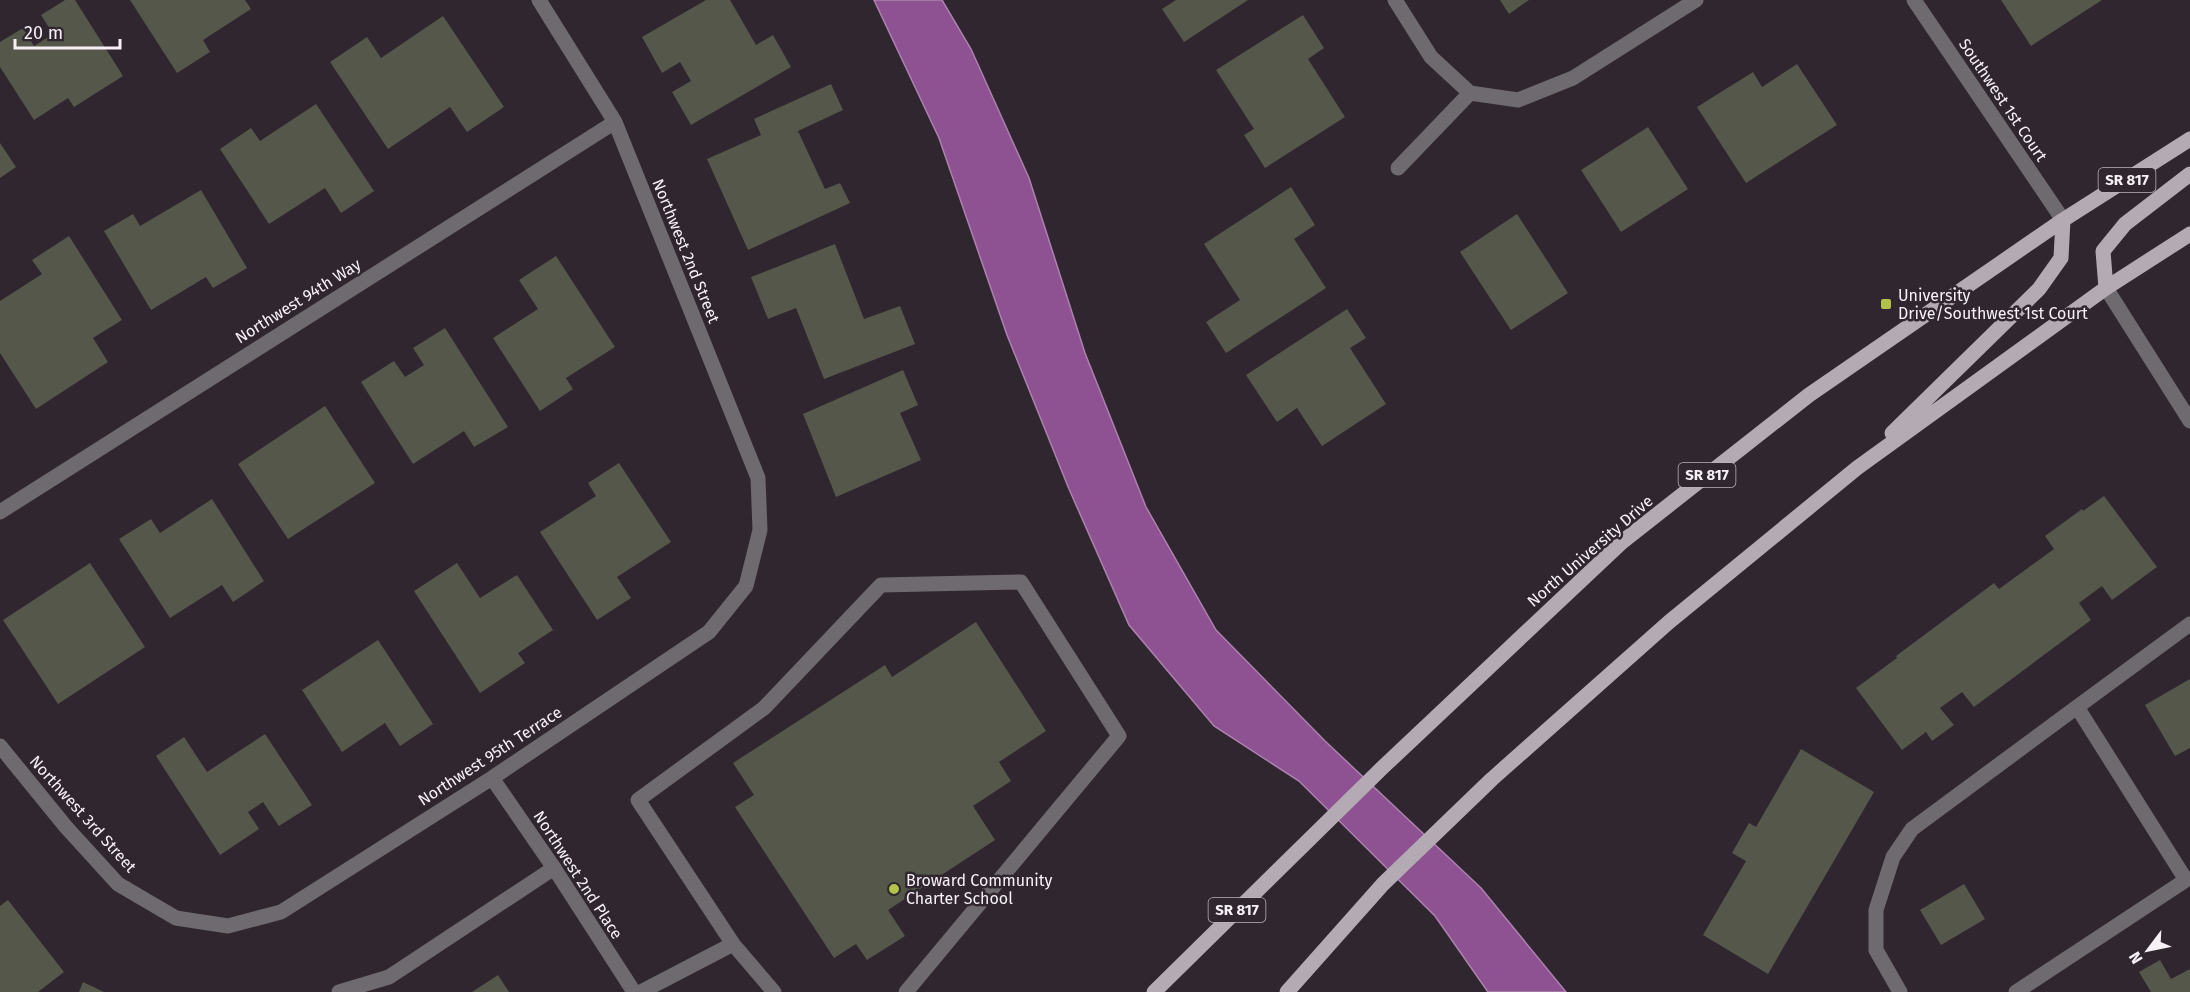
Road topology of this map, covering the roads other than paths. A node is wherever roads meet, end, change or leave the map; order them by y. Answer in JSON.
{"nodes":[{"id":1,"x":538,"y":0,"type":"edge"},
{"id":2,"x":1395,"y":0,"type":"edge"},
{"id":3,"x":1696,"y":0,"type":"edge"},
{"id":4,"x":1914,"y":0,"type":"edge"},
{"id":5,"x":1470,"y":93,"type":"junction"},
{"id":6,"x":615,"y":122,"type":"junction"},
{"id":7,"x":2190,"y":139,"type":"edge"},
{"id":8,"x":1398,"y":168,"type":"dead end"},
{"id":9,"x":2190,"y":174,"type":"edge"},
{"id":10,"x":2063,"y":220,"type":"junction"},
{"id":11,"x":2190,"y":234,"type":"edge"},
{"id":12,"x":2106,"y":288,"type":"junction"},
{"id":13,"x":2190,"y":421,"type":"edge"},
{"id":14,"x":1857,"y":468,"type":"junction"},
{"id":15,"x":0,"y":512,"type":"edge"},
{"id":16,"x":760,"y":530,"type":"joint"},
{"id":17,"x":2190,"y":624,"type":"edge"},
{"id":18,"x":2077,"y":707,"type":"junction"},
{"id":19,"x":0,"y":746,"type":"edge"},
{"id":20,"x":492,"y":778,"type":"junction"},
{"id":21,"x":554,"y":868,"type":"junction"},
{"id":22,"x":176,"y":918,"type":"joint"},
{"id":23,"x":733,"y":945,"type":"junction"},
{"id":24,"x":339,"y":992,"type":"edge"},
{"id":25,"x":634,"y":992,"type":"edge"},
{"id":26,"x":641,"y":992,"type":"edge"},
{"id":27,"x":774,"y":992,"type":"edge"},
{"id":28,"x":906,"y":992,"type":"edge"},
{"id":29,"x":1154,"y":992,"type":"edge"},
{"id":30,"x":1287,"y":992,"type":"edge"},
{"id":31,"x":1900,"y":992,"type":"edge"},
{"id":32,"x":2016,"y":992,"type":"edge"}],
"edges":[{"from":1,"to":6,"type":"street","name":"Northwest 2nd Street"},
{"from":2,"to":5,"type":"street"},
{"from":3,"to":5,"type":"street"},
{"from":4,"to":10,"type":"street","name":"Southwest 1st Court"},
{"from":5,"to":8,"type":"street"},
{"from":6,"to":15,"type":"street","name":"Northwest 94th Way"},
{"from":6,"to":16,"type":"street","name":"Northwest 2nd Street"},
{"from":7,"to":10,"type":"main road","name":"North University Drive","number":"SR 817"},
{"from":9,"to":12,"type":"main road"},
{"from":10,"to":14,"type":"main road"},
{"from":10,"to":29,"type":"main road","name":"North University Drive","number":"SR 817"},
{"from":11,"to":12,"type":"main road"},
{"from":12,"to":13,"type":"street"},
{"from":12,"to":14,"type":"main road"},
{"from":14,"to":30,"type":"main road"},
{"from":16,"to":20,"type":"street","name":"Northwest 95th Terrace"},
{"from":17,"to":18,"type":"street"},
{"from":18,"to":31,"type":"street"},
{"from":18,"to":32,"type":"street"},
{"from":19,"to":22,"type":"street","name":"Northwest 3rd Street"},
{"from":20,"to":21,"type":"street","name":"Northwest 2nd Place"},
{"from":20,"to":22,"type":"street","name":"Northwest 95th Terrace"},
{"from":21,"to":24,"type":"street"},
{"from":21,"to":25,"type":"street","name":"Northwest 2nd Place"},
{"from":23,"to":26,"type":"street"},
{"from":23,"to":27,"type":"street"},
{"from":23,"to":28,"type":"street"}]}
